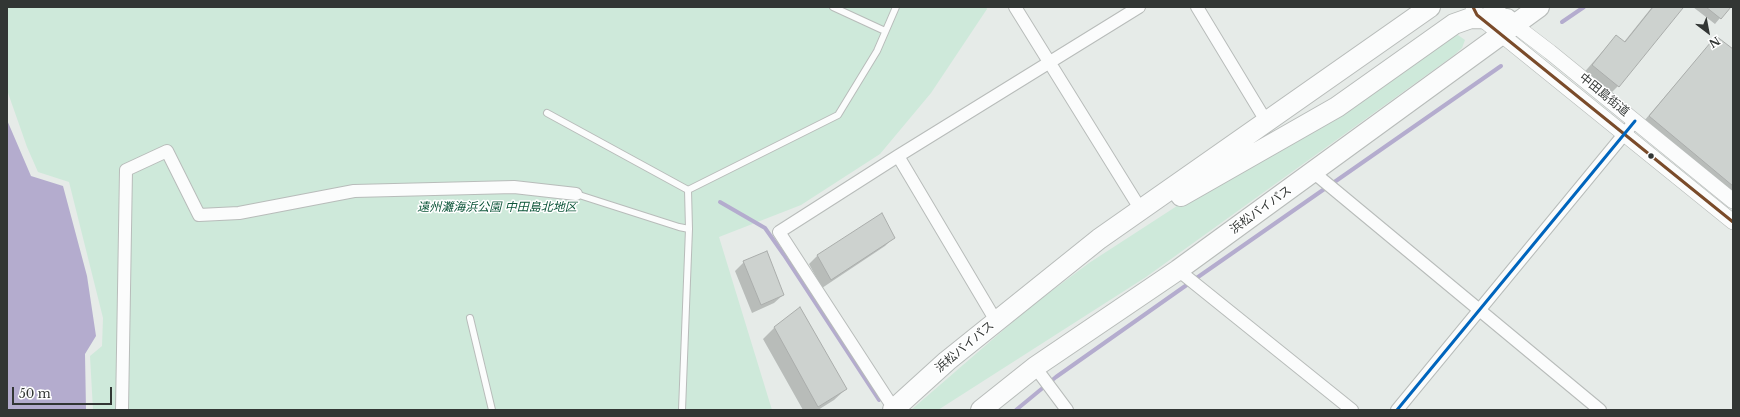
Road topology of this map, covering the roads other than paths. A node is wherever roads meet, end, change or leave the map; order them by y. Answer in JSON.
{"nodes":[{"id":1,"x":833,"y":7,"type":"edge"},
{"id":2,"x":896,"y":7,"type":"edge"},
{"id":3,"x":1014,"y":7,"type":"edge"},
{"id":4,"x":1139,"y":7,"type":"edge"},
{"id":5,"x":1197,"y":7,"type":"edge"},
{"id":6,"x":1430,"y":7,"type":"edge"},
{"id":7,"x":1538,"y":7,"type":"edge"},
{"id":8,"x":1482,"y":11,"type":"edge"},
{"id":9,"x":1508,"y":26,"type":"junction"},
{"id":10,"x":885,"y":31,"type":"junction"},
{"id":11,"x":1048,"y":63,"type":"junction"},
{"id":12,"x":547,"y":113,"type":"dead end"},
{"id":13,"x":1266,"y":121,"type":"junction"},
{"id":14,"x":1635,"y":121,"type":"junction"},
{"id":15,"x":1625,"y":133,"type":"junction"},
{"id":16,"x":898,"y":156,"type":"junction"},
{"id":17,"x":1317,"y":176,"type":"junction"},
{"id":18,"x":688,"y":190,"type":"junction"},
{"id":19,"x":576,"y":194,"type":"joint"},
{"id":20,"x":1733,"y":201,"type":"edge"},
{"id":21,"x":1141,"y":210,"type":"junction"},
{"id":22,"x":1733,"y":222,"type":"edge"},
{"id":23,"x":689,"y":229,"type":"junction"},
{"id":24,"x":1099,"y":239,"type":"junction"},
{"id":25,"x":1181,"y":273,"type":"junction"},
{"id":26,"x":1479,"y":311,"type":"junction"},
{"id":27,"x":470,"y":318,"type":"dead end"},
{"id":28,"x":996,"y":321,"type":"junction"},
{"id":29,"x":1038,"y":372,"type":"junction"},
{"id":30,"x":122,"y":410,"type":"edge"},
{"id":31,"x":492,"y":410,"type":"edge"},
{"id":32,"x":682,"y":410,"type":"edge"},
{"id":33,"x":894,"y":410,"type":"edge"},
{"id":34,"x":981,"y":410,"type":"edge"},
{"id":35,"x":1067,"y":410,"type":"edge"},
{"id":36,"x":1352,"y":410,"type":"edge"},
{"id":37,"x":1397,"y":410,"type":"edge"},
{"id":38,"x":1600,"y":410,"type":"edge"}],
"edges":[{"from":1,"to":10,"type":"lane"},
{"from":2,"to":10,"type":"lane"},
{"from":3,"to":11,"type":"street"},
{"from":4,"to":11,"type":"street"},
{"from":5,"to":13,"type":"street"},
{"from":6,"to":13,"type":"highway","name":"浜松バイパス"},
{"from":7,"to":9,"type":"highway","name":"浜松バイパス"},
{"from":8,"to":9,"type":"highway"},
{"from":8,"to":24,"type":"highway"},
{"from":9,"to":14,"type":"street","name":"中田島街道"},
{"from":9,"to":15,"type":"street","name":"中田島街道"},
{"from":9,"to":17,"type":"highway","name":"浜松バイパス"},
{"from":10,"to":18,"type":"lane"},
{"from":11,"to":16,"type":"street"},
{"from":11,"to":21,"type":"street"},
{"from":12,"to":18,"type":"lane"},
{"from":13,"to":21,"type":"highway","name":"浜松バイパス"},
{"from":14,"to":15,"type":"street"},
{"from":14,"to":20,"type":"street","name":"中田島街道"},
{"from":15,"to":22,"type":"street","name":"中田島街道"},
{"from":15,"to":26,"type":"street"},
{"from":16,"to":28,"type":"street"},
{"from":16,"to":33,"type":"street"},
{"from":17,"to":25,"type":"highway","name":"浜松バイパス"},
{"from":17,"to":26,"type":"street"},
{"from":18,"to":23,"type":"lane"},
{"from":19,"to":23,"type":"lane"},
{"from":19,"to":30,"type":"street"},
{"from":21,"to":24,"type":"highway","name":"浜松バイパス"},
{"from":23,"to":32,"type":"lane"},
{"from":24,"to":28,"type":"highway","name":"浜松バイパス"},
{"from":25,"to":29,"type":"highway","name":"浜松バイパス"},
{"from":25,"to":36,"type":"street"},
{"from":26,"to":37,"type":"street"},
{"from":26,"to":38,"type":"street"},
{"from":27,"to":31,"type":"lane"},
{"from":28,"to":33,"type":"highway","name":"浜松バイパス"},
{"from":29,"to":34,"type":"highway","name":"浜松バイパス"},
{"from":29,"to":35,"type":"street"}]}
